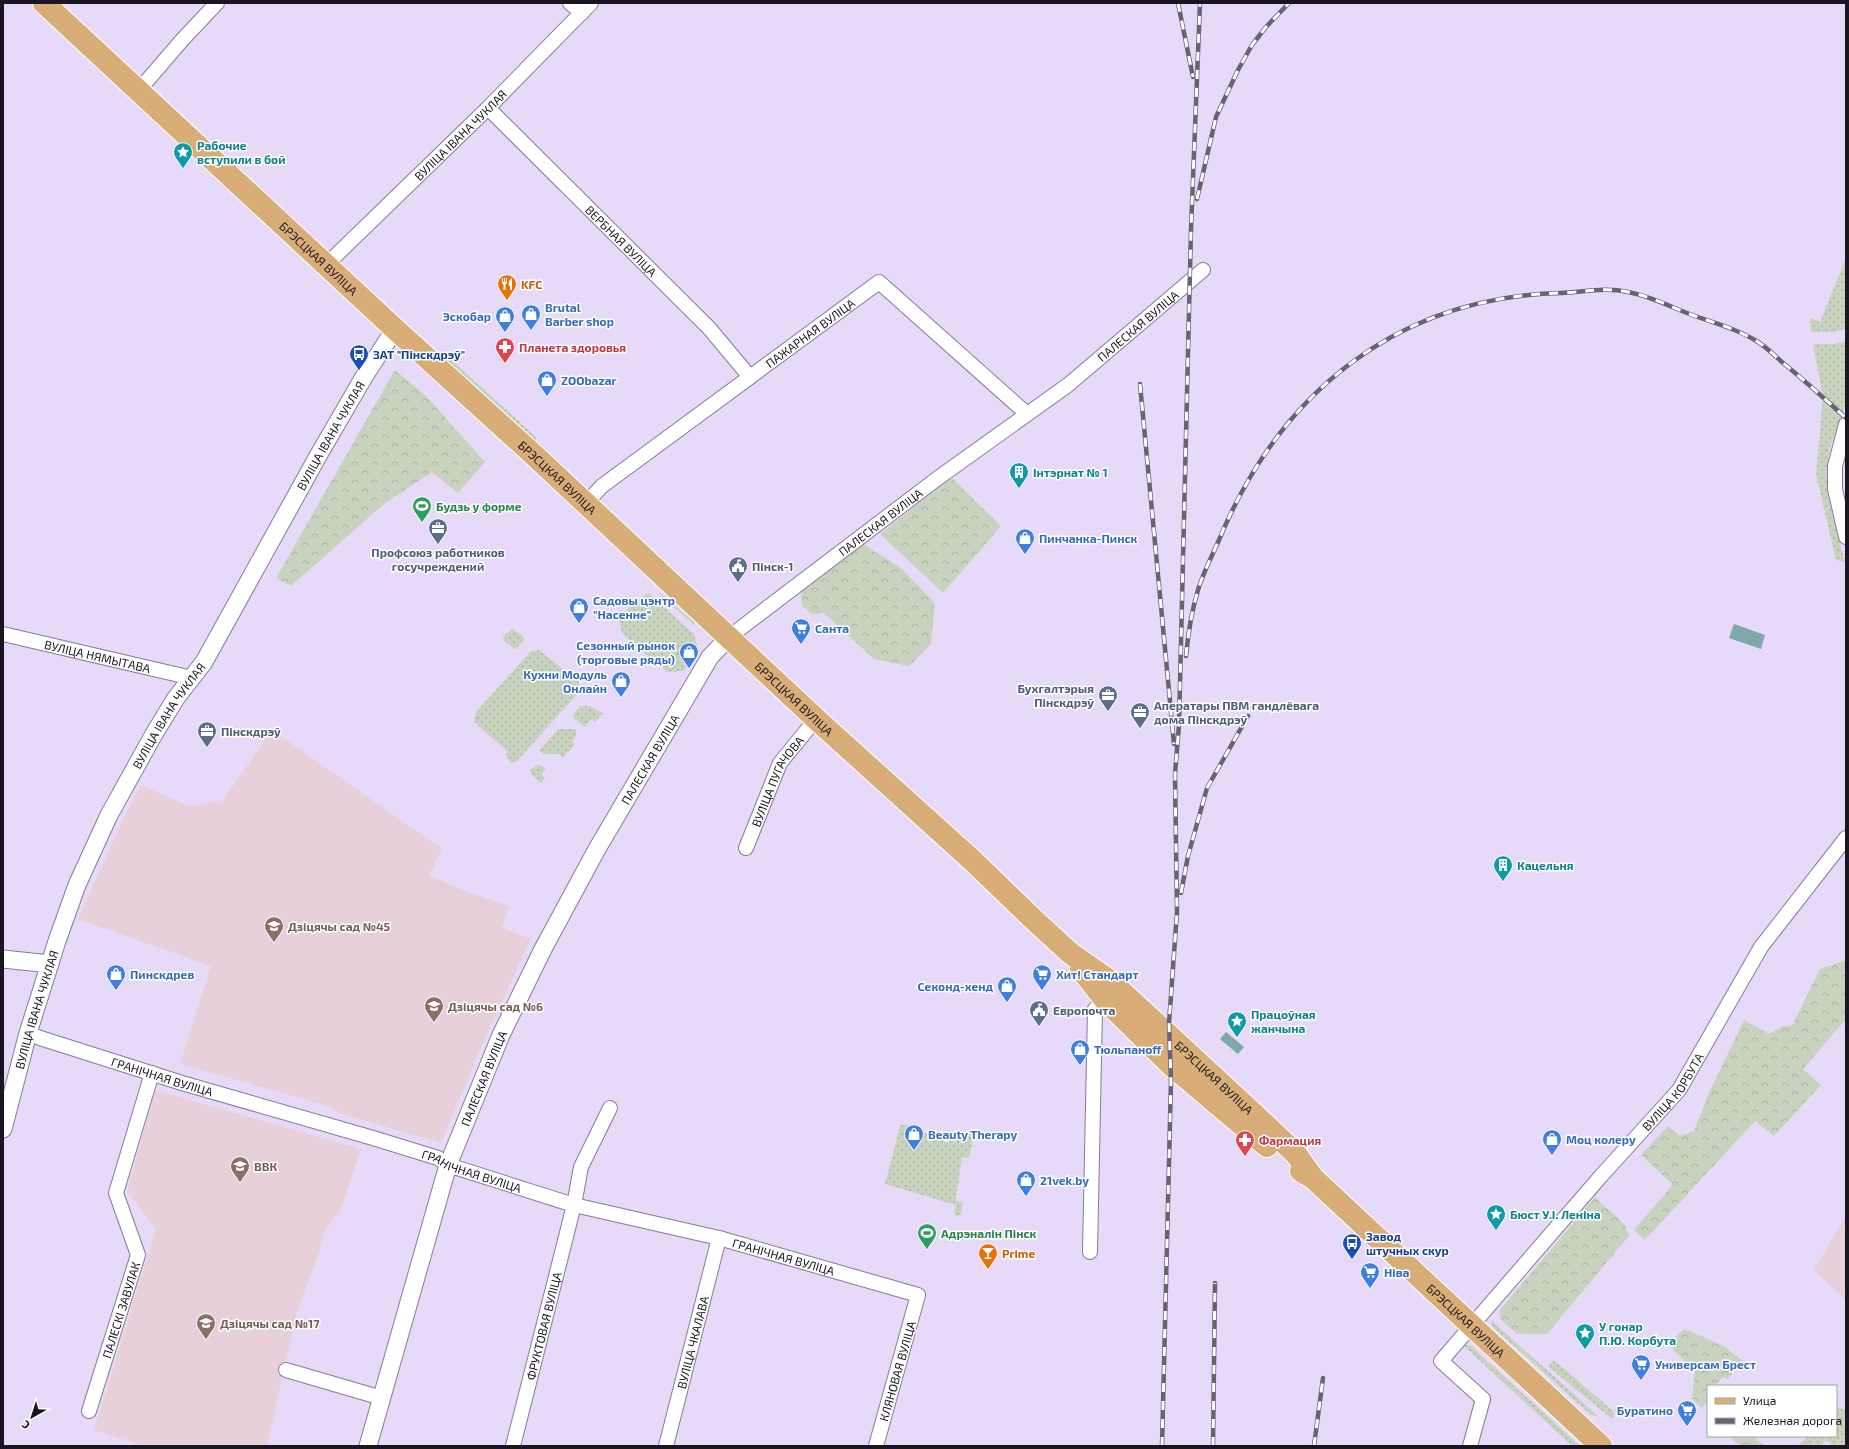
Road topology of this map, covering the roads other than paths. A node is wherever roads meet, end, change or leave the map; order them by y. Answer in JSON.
{"nodes":[{"id":1,"x":44,"y":3,"type":"edge"},
{"id":2,"x":217,"y":3,"type":"edge"},
{"id":3,"x":570,"y":3,"type":"edge"},
{"id":4,"x":591,"y":3,"type":"edge"},
{"id":5,"x":582,"y":13,"type":"junction"},
{"id":6,"x":139,"y":90,"type":"junction"},
{"id":7,"x":488,"y":108,"type":"junction"},
{"id":8,"x":326,"y":265,"type":"junction"},
{"id":9,"x":1203,"y":270,"type":"dead end"},
{"id":10,"x":395,"y":329,"type":"junction"},
{"id":11,"x":750,"y":377,"type":"junction"},
{"id":12,"x":1027,"y":414,"type":"junction"},
{"id":13,"x":1846,"y":424,"type":"edge"},
{"id":14,"x":585,"y":504,"type":"junction"},
{"id":15,"x":1846,"y":537,"type":"edge"},
{"id":16,"x":3,"y":634,"type":"edge"},
{"id":17,"x":729,"y":637,"type":"junction"},
{"id":18,"x":192,"y":678,"type":"junction"},
{"id":19,"x":816,"y":720,"type":"junction"},
{"id":20,"x":1846,"y":838,"type":"edge"},
{"id":21,"x":746,"y":848,"type":"dead end"},
{"id":22,"x":1070,"y":953,"type":"junction"},
{"id":23,"x":3,"y":959,"type":"edge"},
{"id":24,"x":50,"y":964,"type":"junction"},
{"id":25,"x":1105,"y":1000,"type":"junction"},
{"id":26,"x":28,"y":1033,"type":"junction"},
{"id":27,"x":152,"y":1073,"type":"junction"},
{"id":28,"x":610,"y":1108,"type":"dead end"},
{"id":29,"x":3,"y":1129,"type":"edge"},
{"id":30,"x":448,"y":1165,"type":"junction"},
{"id":31,"x":1313,"y":1178,"type":"junction"},
{"id":32,"x":574,"y":1205,"type":"junction"},
{"id":33,"x":719,"y":1238,"type":"junction"},
{"id":34,"x":1090,"y":1252,"type":"dead end"},
{"id":35,"x":918,"y":1295,"type":"joint"},
{"id":36,"x":1472,"y":1325,"type":"junction"},
{"id":37,"x":286,"y":1370,"type":"dead end"},
{"id":38,"x":382,"y":1398,"type":"junction"},
{"id":39,"x":89,"y":1411,"type":"dead end"},
{"id":40,"x":368,"y":1446,"type":"edge"},
{"id":41,"x":513,"y":1446,"type":"edge"},
{"id":42,"x":666,"y":1446,"type":"edge"},
{"id":43,"x":876,"y":1446,"type":"edge"},
{"id":44,"x":1470,"y":1446,"type":"edge"},
{"id":45,"x":1601,"y":1446,"type":"edge"}],
"edges":[{"from":1,"to":6,"type":"main road","name":"БРЭСЦКАЯ ВУЛІЦА"},
{"from":2,"to":6,"type":"street"},
{"from":3,"to":5,"type":"street"},
{"from":4,"to":5,"type":"street","name":"ВУЛІЦА ІВАНА ЧУКЛАЯ"},
{"from":5,"to":7,"type":"street","name":"ВУЛІЦА ІВАНА ЧУКЛАЯ"},
{"from":6,"to":8,"type":"main road","name":"БРЭСЦКАЯ ВУЛІЦА"},
{"from":7,"to":8,"type":"street","name":"ВУЛІЦА ІВАНА ЧУКЛАЯ"},
{"from":7,"to":11,"type":"street","name":"ВЕРБНАЯ ВУЛІЦА"},
{"from":8,"to":10,"type":"main road","name":"БРЭСЦКАЯ ВУЛІЦА"},
{"from":9,"to":12,"type":"street","name":"ПАЛЕСКАЯ ВУЛІЦА"},
{"from":10,"to":14,"type":"main road","name":"БРЭСЦКАЯ ВУЛІЦА"},
{"from":10,"to":18,"type":"street","name":"ВУЛІЦА ІВАНА ЧУКЛАЯ"},
{"from":11,"to":12,"type":"street","name":"ПАЖАРНАЯ ВУЛІЦА"},
{"from":11,"to":14,"type":"street","name":"ПАЖАРНАЯ ВУЛІЦА"},
{"from":12,"to":17,"type":"street","name":"ПАЛЕСКАЯ ВУЛІЦА"},
{"from":13,"to":15,"type":"street"},
{"from":14,"to":17,"type":"main road","name":"БРЭСЦКАЯ ВУЛІЦА"},
{"from":16,"to":18,"type":"street","name":"ВУЛІЦА НЯМЫТАВА"},
{"from":17,"to":19,"type":"main road","name":"БРЭСЦКАЯ ВУЛІЦА"},
{"from":17,"to":30,"type":"street","name":"ПАЛЕСКАЯ ВУЛІЦА"},
{"from":18,"to":24,"type":"street","name":"ВУЛІЦА ІВАНА ЧУКЛАЯ"},
{"from":19,"to":21,"type":"street","name":"ВУЛІЦА ПУГАЧОВА"},
{"from":19,"to":22,"type":"main road","name":"БРЭСЦКАЯ ВУЛІЦА"},
{"from":20,"to":36,"type":"street","name":"ВУЛІЦА КОРБУТА"},
{"from":22,"to":25,"type":"main road","name":"БРЭСЦКАЯ ВУЛІЦА"},
{"from":22,"to":31,"type":"main road","name":"БРЭСЦКАЯ ВУЛІЦА"},
{"from":23,"to":24,"type":"street"},
{"from":24,"to":26,"type":"street","name":"ВУЛІЦА ІВАНА ЧУКЛАЯ"},
{"from":25,"to":31,"type":"main road","name":"БРЭСЦКАЯ ВУЛІЦА"},
{"from":25,"to":34,"type":"street"},
{"from":26,"to":27,"type":"street","name":"ГРАНІЧНАЯ ВУЛІЦА"},
{"from":26,"to":29,"type":"street","name":"ВУЛІЦА ІВАНА ЧУКЛАЯ"},
{"from":27,"to":30,"type":"street","name":"ГРАНІЧНАЯ ВУЛІЦА"},
{"from":27,"to":39,"type":"street","name":"ПАЛЕСКІ ЗАВУЛАК"},
{"from":28,"to":32,"type":"street"},
{"from":30,"to":32,"type":"street","name":"ГРАНІЧНАЯ ВУЛІЦА"},
{"from":30,"to":38,"type":"street","name":"ПАЛЕСКАЯ ВУЛІЦА"},
{"from":31,"to":36,"type":"main road","name":"БРЭСЦКАЯ ВУЛІЦА"},
{"from":32,"to":33,"type":"street","name":"ГРАНІЧНАЯ ВУЛІЦА"},
{"from":32,"to":41,"type":"street","name":"ФРУКТОВАЯ ВУЛІЦА"},
{"from":33,"to":35,"type":"street","name":"ГРАНІЧНАЯ ВУЛІЦА"},
{"from":33,"to":42,"type":"street","name":"ВУЛІЦА ЧКАЛАВА"},
{"from":35,"to":43,"type":"street","name":"КЛЯНОВАЯ ВУЛІЦА"},
{"from":36,"to":44,"type":"street","name":"ВУЛІЦА КОРБУТА"},
{"from":36,"to":45,"type":"main road","name":"БРЭСЦКАЯ ВУЛІЦА"},
{"from":37,"to":38,"type":"street"},
{"from":38,"to":40,"type":"street","name":"ПАЛЕСКАЯ ВУЛІЦА"}]}
